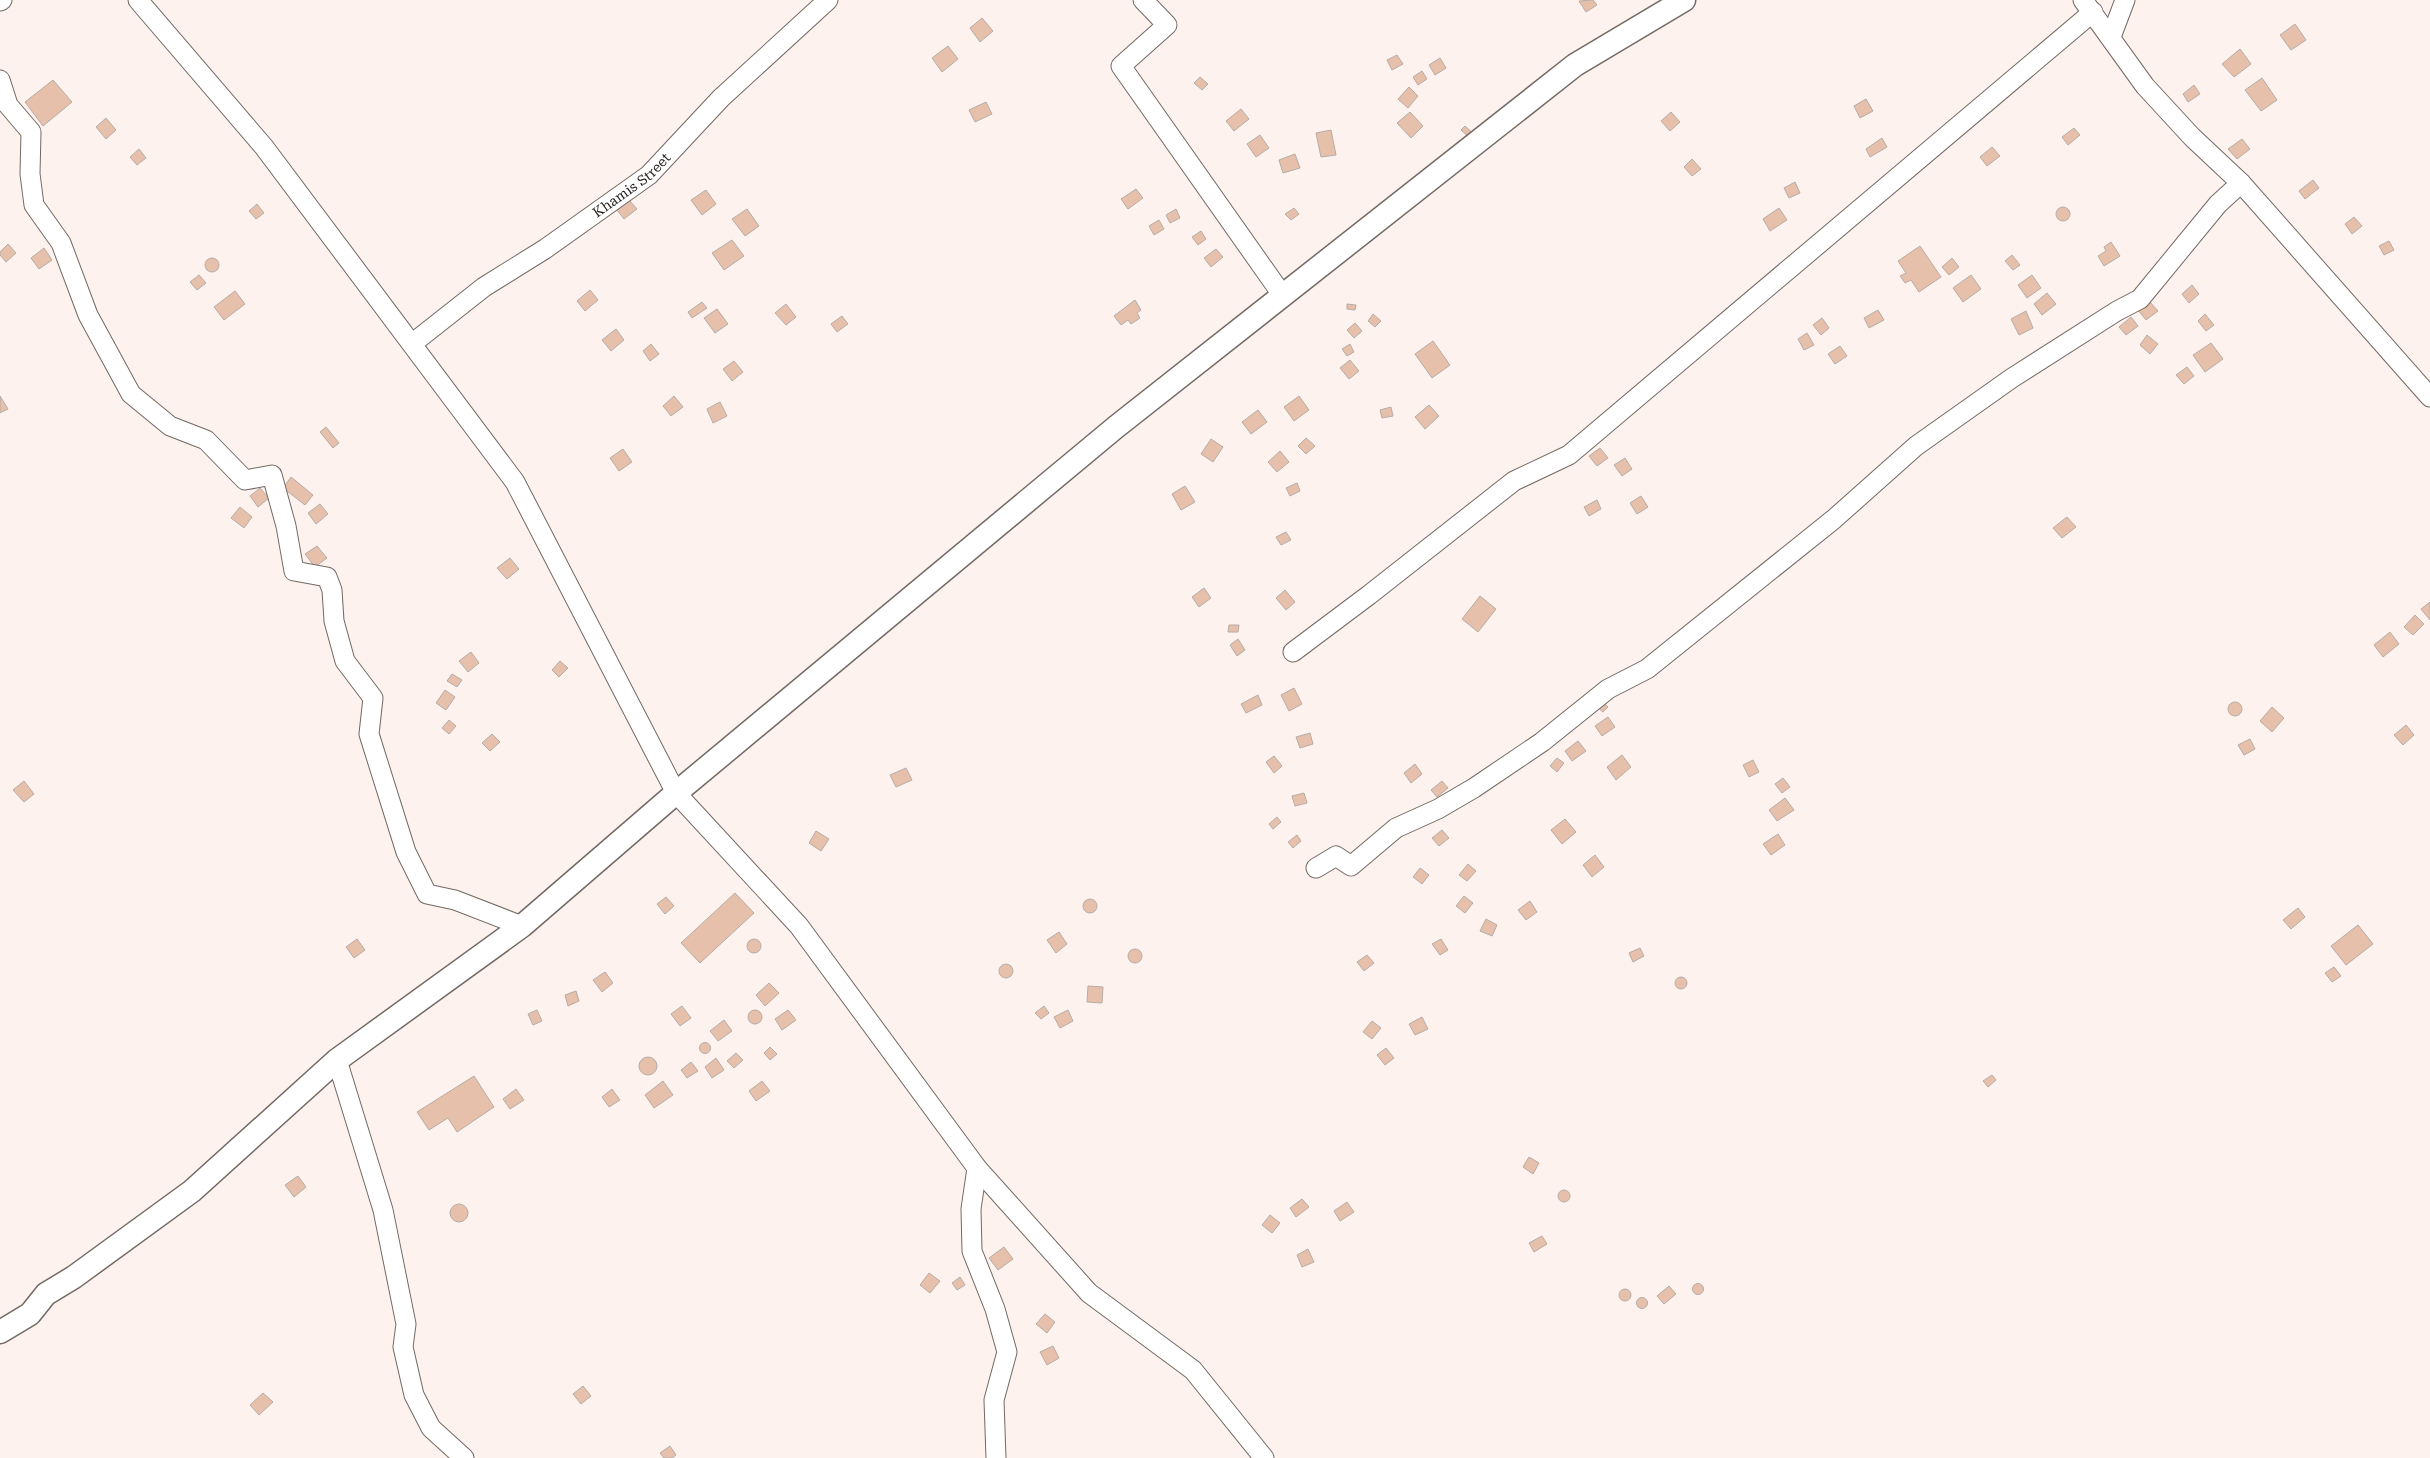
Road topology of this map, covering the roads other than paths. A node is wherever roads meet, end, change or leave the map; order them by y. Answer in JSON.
{"nodes":[{"id":1,"x":138,"y":0,"type":"edge"},
{"id":2,"x":828,"y":0,"type":"edge"},
{"id":3,"x":1143,"y":0,"type":"edge"},
{"id":4,"x":1684,"y":0,"type":"edge"},
{"id":5,"x":2125,"y":0,"type":"edge"},
{"id":6,"x":2088,"y":6,"type":"edge"},
{"id":7,"x":2111,"y":37,"type":"junction"},
{"id":8,"x":0,"y":80,"type":"edge"},
{"id":9,"x":2240,"y":183,"type":"junction"},
{"id":10,"x":1283,"y":296,"type":"junction"},
{"id":11,"x":413,"y":343,"type":"junction"},
{"id":12,"x":2430,"y":397,"type":"edge"},
{"id":13,"x":1293,"y":652,"type":"dead end"},
{"id":14,"x":676,"y":793,"type":"junction"},
{"id":15,"x":1316,"y":868,"type":"dead end"},
{"id":16,"x":522,"y":926,"type":"junction"},
{"id":17,"x":337,"y":1060,"type":"junction"},
{"id":18,"x":977,"y":1168,"type":"junction"},
{"id":19,"x":0,"y":1332,"type":"edge"},
{"id":20,"x":464,"y":1458,"type":"edge"},
{"id":21,"x":996,"y":1458,"type":"edge"},
{"id":22,"x":1264,"y":1458,"type":"edge"}],
"edges":[{"from":1,"to":11,"type":"street"},
{"from":2,"to":11,"type":"street","name":"Khamis Street"},
{"from":3,"to":10,"type":"street"},
{"from":4,"to":10,"type":"street"},
{"from":5,"to":7,"type":"street"},
{"from":6,"to":7,"type":"street"},
{"from":6,"to":13,"type":"street"},
{"from":7,"to":9,"type":"street"},
{"from":8,"to":16,"type":"street"},
{"from":9,"to":12,"type":"street"},
{"from":9,"to":15,"type":"street"},
{"from":10,"to":14,"type":"street"},
{"from":11,"to":14,"type":"street"},
{"from":14,"to":16,"type":"street"},
{"from":14,"to":18,"type":"street"},
{"from":16,"to":17,"type":"street"},
{"from":17,"to":19,"type":"street"},
{"from":17,"to":20,"type":"street"},
{"from":18,"to":21,"type":"street"},
{"from":18,"to":22,"type":"street"}]}
